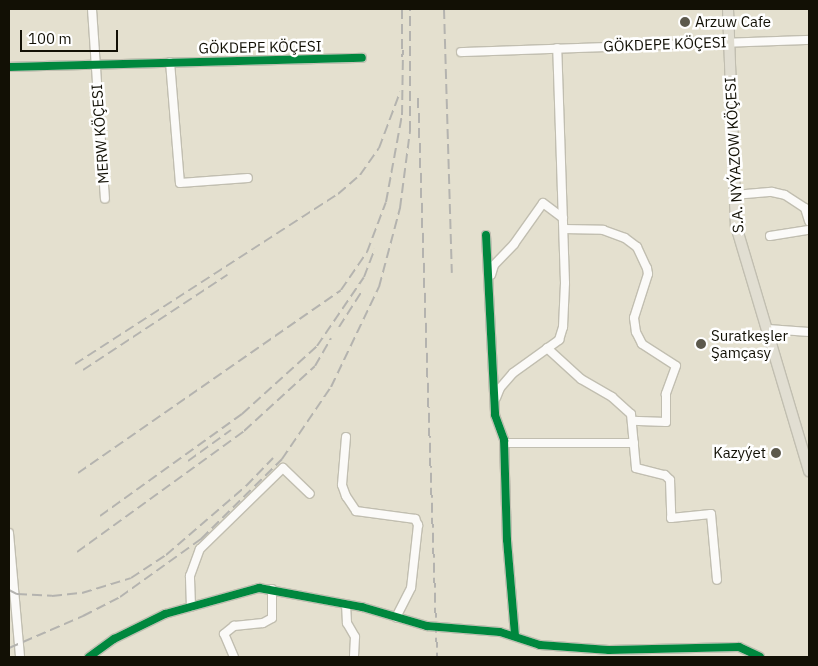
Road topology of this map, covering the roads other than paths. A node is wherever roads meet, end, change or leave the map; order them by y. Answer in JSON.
{"nodes":[{"id":1,"x":92,"y":9,"type":"edge"},
{"id":2,"x":728,"y":9,"type":"edge"},
{"id":3,"x":809,"y":40,"type":"edge"},
{"id":4,"x":729,"y":42,"type":"junction"},
{"id":5,"x":557,"y":48,"type":"junction"},
{"id":6,"x":461,"y":52,"type":"dead end"},
{"id":7,"x":362,"y":58,"type":"dead end"},
{"id":8,"x":170,"y":62,"type":"junction"},
{"id":9,"x":95,"y":65,"type":"junction"},
{"id":10,"x":9,"y":66,"type":"edge"},
{"id":11,"x":248,"y":178,"type":"dead end"},
{"id":12,"x":734,"y":195,"type":"junction"},
{"id":13,"x":104,"y":199,"type":"dead end"},
{"id":14,"x":563,"y":218,"type":"junction"},
{"id":15,"x":809,"y":221,"type":"edge"},
{"id":16,"x":564,"y":229,"type":"junction"},
{"id":17,"x":809,"y":230,"type":"edge"},
{"id":18,"x":486,"y":235,"type":"dead end"},
{"id":19,"x":770,"y":236,"type":"dead end"},
{"id":20,"x":489,"y":280,"type":"junction"},
{"id":21,"x":768,"y":329,"type":"junction"},
{"id":22,"x":809,"y":332,"type":"edge"},
{"id":23,"x":547,"y":348,"type":"junction"},
{"id":24,"x":495,"y":402,"type":"junction"},
{"id":25,"x":632,"y":421,"type":"junction"},
{"id":26,"x":346,"y":437,"type":"dead end"},
{"id":27,"x":504,"y":443,"type":"junction"},
{"id":28,"x":634,"y":443,"type":"junction"},
{"id":29,"x":809,"y":470,"type":"edge"},
{"id":30,"x":310,"y":494,"type":"dead end"},
{"id":31,"x":9,"y":534,"type":"edge"},
{"id":32,"x":717,"y":580,"type":"dead end"},
{"id":33,"x":272,"y":589,"type":"junction"},
{"id":34,"x":346,"y":604,"type":"junction"},
{"id":35,"x":191,"y":606,"type":"junction"},
{"id":36,"x":396,"y":617,"type":"junction"},
{"id":37,"x":515,"y":636,"type":"junction"},
{"id":38,"x":20,"y":657,"type":"edge"},
{"id":39,"x":88,"y":657,"type":"edge"},
{"id":40,"x":234,"y":657,"type":"edge"},
{"id":41,"x":354,"y":657,"type":"edge"},
{"id":42,"x":760,"y":657,"type":"edge"}],
"edges":[{"from":1,"to":9,"type":"street","name":"MERW KÖÇESI"},
{"from":2,"to":4,"type":"main road","name":"S.A. NYÝAZOW KÖÇESI"},
{"from":3,"to":4,"type":"street","name":"GÖKDEPE KÖÇESI"},
{"from":4,"to":5,"type":"street","name":"GÖKDEPE KÖÇESI"},
{"from":4,"to":12,"type":"main road","name":"S.A. NYÝAZOW KÖÇESI"},
{"from":5,"to":6,"type":"street","name":"GÖKDEPE KÖÇESI"},
{"from":5,"to":14,"type":"street"},
{"from":7,"to":8,"type":"street","name":"GÖKDEPE KÖÇESI"},
{"from":8,"to":9,"type":"street","name":"GÖKDEPE KÖÇESI"},
{"from":8,"to":11,"type":"street"},
{"from":9,"to":10,"type":"street","name":"GÖKDEPE KÖÇESI"},
{"from":9,"to":13,"type":"street","name":"MERW KÖÇESI"},
{"from":12,"to":15,"type":"street"},
{"from":12,"to":21,"type":"main road","name":"S.A. NYÝAZOW KÖÇESI"},
{"from":14,"to":16,"type":"street"},
{"from":14,"to":20,"type":"street"},
{"from":16,"to":23,"type":"street"},
{"from":16,"to":25,"type":"street"},
{"from":17,"to":19,"type":"street"},
{"from":18,"to":20,"type":"street"},
{"from":20,"to":24,"type":"street"},
{"from":21,"to":22,"type":"street"},
{"from":21,"to":29,"type":"main road","name":"S.A. NYÝAZOW KÖÇESI"},
{"from":23,"to":24,"type":"street"},
{"from":23,"to":25,"type":"street"},
{"from":24,"to":27,"type":"street"},
{"from":25,"to":28,"type":"street"},
{"from":26,"to":36,"type":"street"},
{"from":27,"to":28,"type":"street"},
{"from":27,"to":37,"type":"street"},
{"from":28,"to":32,"type":"street"},
{"from":30,"to":35,"type":"street"},
{"from":31,"to":38,"type":"street"},
{"from":33,"to":34,"type":"street"},
{"from":33,"to":35,"type":"street"},
{"from":33,"to":40,"type":"street"},
{"from":34,"to":36,"type":"street"},
{"from":34,"to":41,"type":"street"},
{"from":35,"to":39,"type":"street"},
{"from":36,"to":37,"type":"street"},
{"from":37,"to":42,"type":"street"}]}
